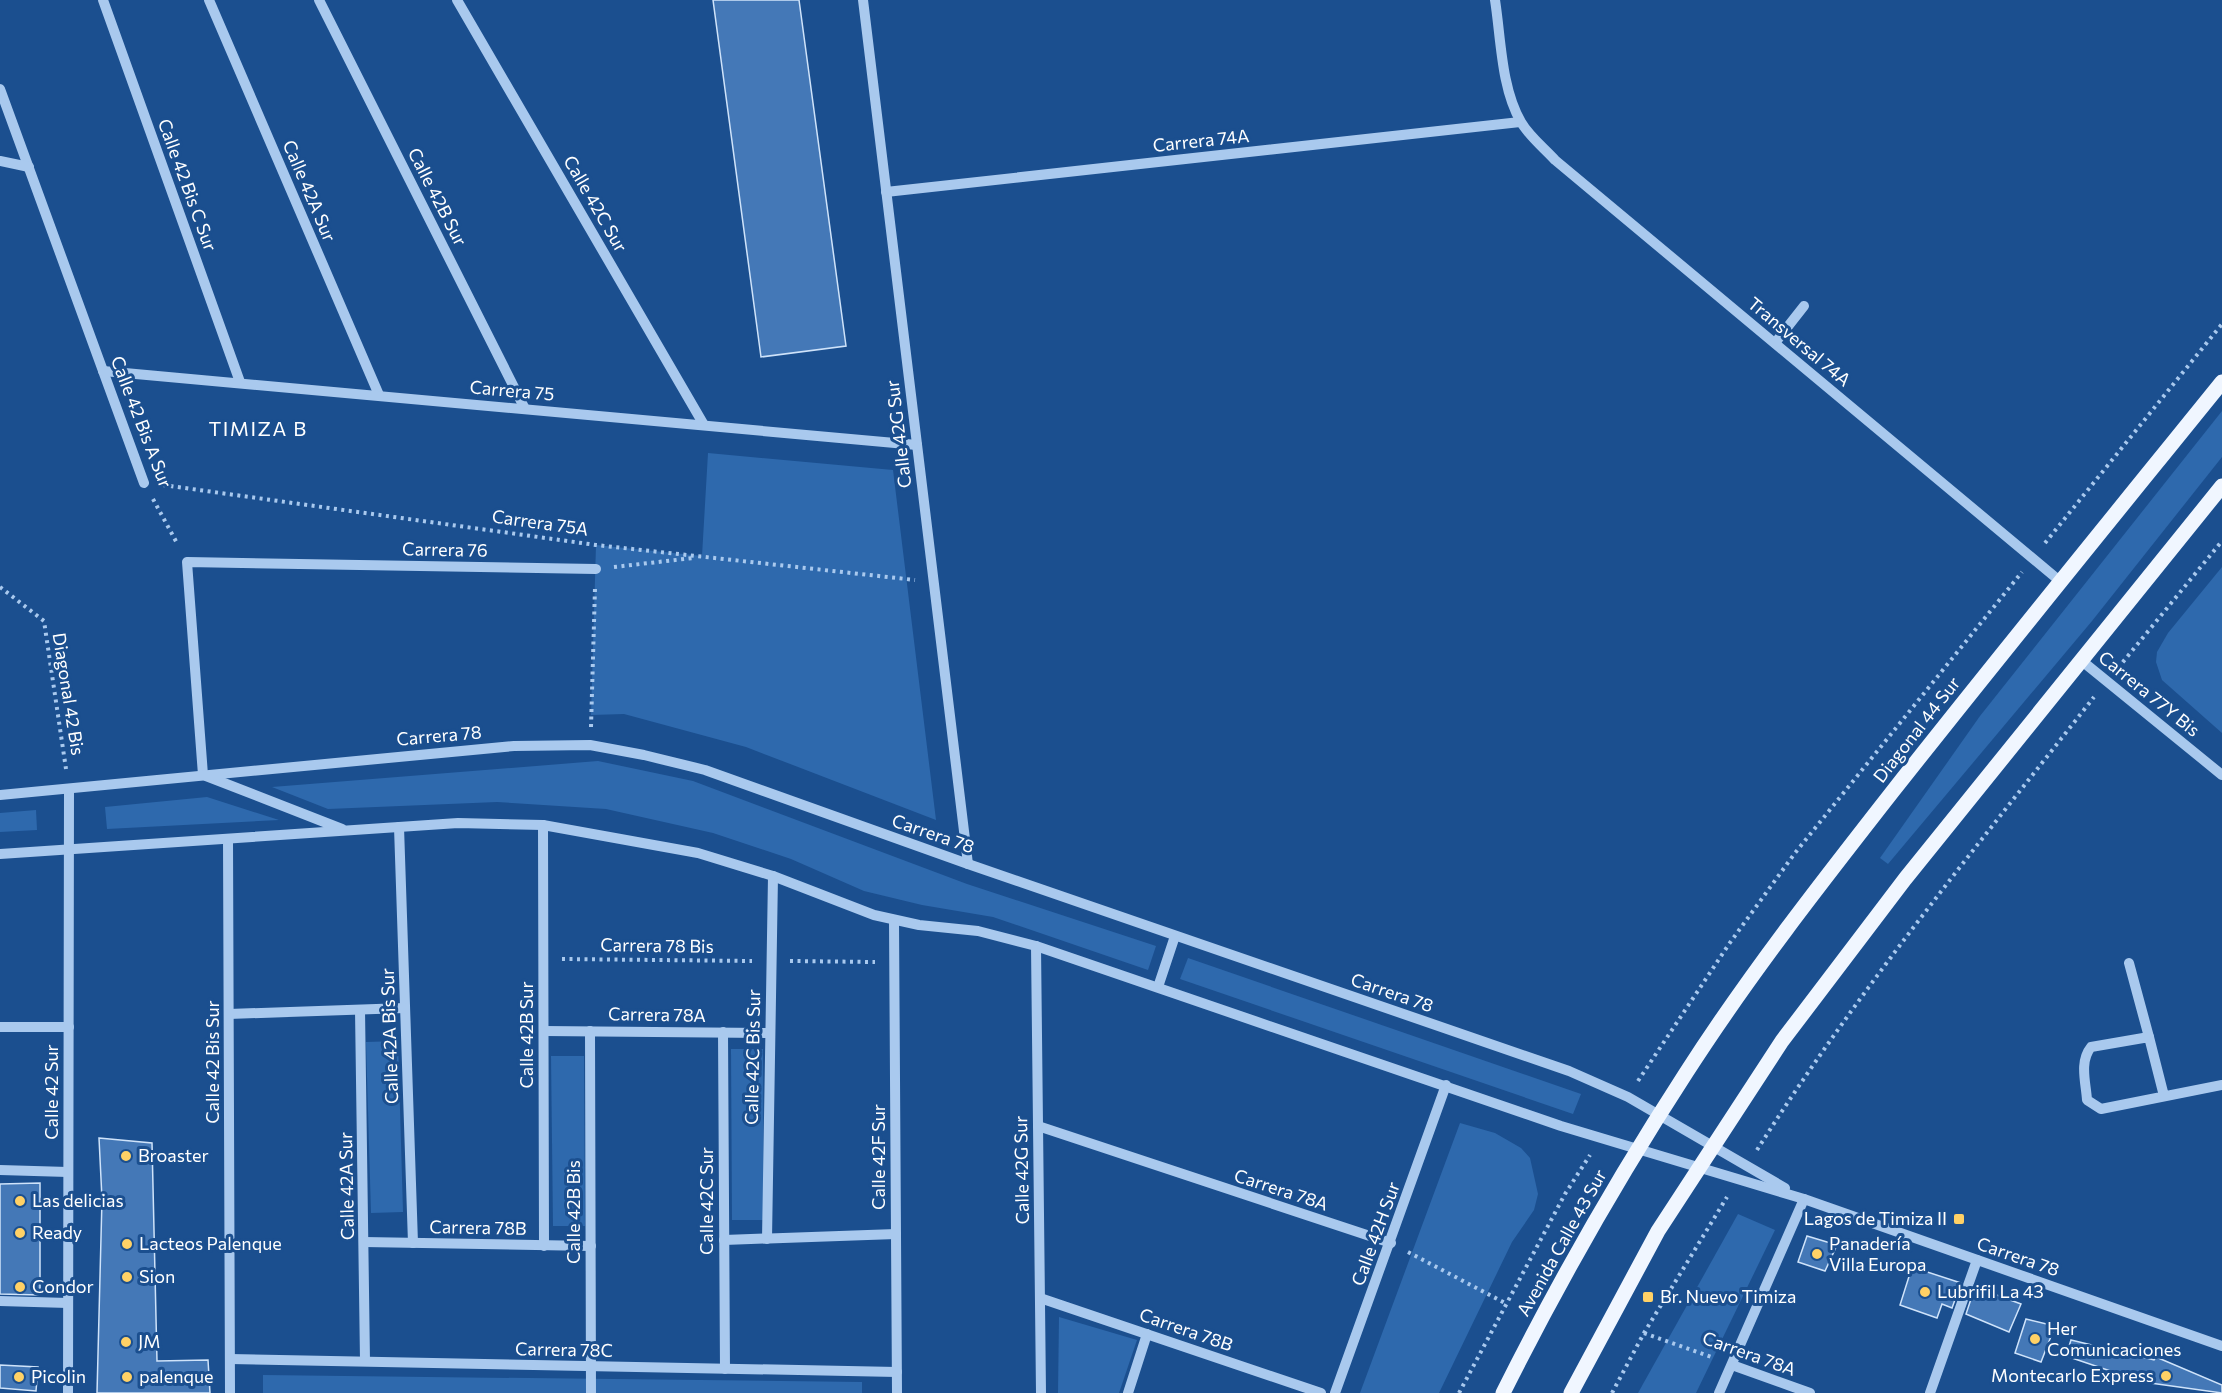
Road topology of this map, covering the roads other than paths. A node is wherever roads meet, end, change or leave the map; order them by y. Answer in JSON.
{"nodes":[{"id":1,"x":103,"y":0,"type":"edge"},
{"id":2,"x":209,"y":0,"type":"edge"},
{"id":3,"x":319,"y":0,"type":"edge"},
{"id":4,"x":457,"y":0,"type":"edge"},
{"id":5,"x":863,"y":0,"type":"edge"},
{"id":6,"x":1495,"y":0,"type":"edge"},
{"id":7,"x":0,"y":89,"type":"edge"},
{"id":8,"x":1520,"y":122,"type":"junction"},
{"id":9,"x":0,"y":161,"type":"edge"},
{"id":10,"x":29,"y":167,"type":"junction"},
{"id":11,"x":886,"y":192,"type":"junction"},
{"id":12,"x":1804,"y":306,"type":"dead end"},
{"id":13,"x":1775,"y":343,"type":"junction"},
{"id":14,"x":103,"y":371,"type":"junction"},
{"id":15,"x":240,"y":382,"type":"junction"},
{"id":16,"x":2222,"y":382,"type":"edge"},
{"id":17,"x":378,"y":395,"type":"junction"},
{"id":18,"x":525,"y":409,"type":"junction"},
{"id":19,"x":704,"y":425,"type":"junction"},
{"id":20,"x":917,"y":445,"type":"junction"},
{"id":21,"x":144,"y":483,"type":"road end"},
{"id":22,"x":2222,"y":486,"type":"edge"},
{"id":23,"x":596,"y":569,"type":"road end"},
{"id":24,"x":2061,"y":582,"type":"junction"},
{"id":25,"x":2082,"y":661,"type":"junction"},
{"id":26,"x":202,"y":775,"type":"junction"},
{"id":27,"x":2222,"y":775,"type":"edge"},
{"id":28,"x":69,"y":790,"type":"junction"},
{"id":29,"x":0,"y":795,"type":"edge"},
{"id":30,"x":543,"y":825,"type":"junction"},
{"id":31,"x":399,"y":827,"type":"junction"},
{"id":32,"x":347,"y":831,"type":"junction"},
{"id":33,"x":228,"y":839,"type":"junction"},
{"id":34,"x":69,"y":848,"type":"junction"},
{"id":35,"x":0,"y":854,"type":"edge"},
{"id":36,"x":968,"y":864,"type":"junction"},
{"id":37,"x":773,"y":876,"type":"junction"},
{"id":38,"x":894,"y":921,"type":"junction"},
{"id":39,"x":1175,"y":936,"type":"junction"},
{"id":40,"x":1036,"y":946,"type":"junction"},
{"id":41,"x":2129,"y":963,"type":"dead end"},
{"id":42,"x":1158,"y":987,"type":"junction"},
{"id":43,"x":405,"y":1008,"type":"junction"},
{"id":44,"x":360,"y":1010,"type":"junction"},
{"id":45,"x":229,"y":1014,"type":"junction"},
{"id":46,"x":0,"y":1027,"type":"edge"},
{"id":47,"x":69,"y":1027,"type":"junction"},
{"id":48,"x":544,"y":1031,"type":"junction"},
{"id":49,"x":590,"y":1031,"type":"junction"},
{"id":50,"x":723,"y":1032,"type":"junction"},
{"id":51,"x":770,"y":1033,"type":"junction"},
{"id":52,"x":2149,"y":1037,"type":"junction"},
{"id":53,"x":1446,"y":1085,"type":"junction"},
{"id":54,"x":2222,"y":1085,"type":"edge"},
{"id":55,"x":2164,"y":1096,"type":"junction"},
{"id":56,"x":1659,"y":1115,"type":"junction"},
{"id":57,"x":1038,"y":1126,"type":"junction"},
{"id":58,"x":1713,"y":1147,"type":"junction"},
{"id":59,"x":1638,"y":1149,"type":"junction"},
{"id":60,"x":1699,"y":1168,"type":"junction"},
{"id":61,"x":0,"y":1170,"type":"edge"},
{"id":62,"x":68,"y":1172,"type":"junction"},
{"id":63,"x":1804,"y":1199,"type":"junction"},
{"id":64,"x":896,"y":1234,"type":"junction"},
{"id":65,"x":767,"y":1239,"type":"junction"},
{"id":66,"x":724,"y":1240,"type":"junction"},
{"id":67,"x":364,"y":1242,"type":"junction"},
{"id":68,"x":413,"y":1243,"type":"junction"},
{"id":69,"x":1391,"y":1243,"type":"junction"},
{"id":70,"x":543,"y":1246,"type":"junction"},
{"id":71,"x":591,"y":1246,"type":"junction"},
{"id":72,"x":1977,"y":1260,"type":"junction"},
{"id":73,"x":1040,"y":1298,"type":"junction"},
{"id":74,"x":0,"y":1301,"type":"edge"},
{"id":75,"x":68,"y":1303,"type":"junction"},
{"id":76,"x":1147,"y":1334,"type":"junction"},
{"id":77,"x":2222,"y":1346,"type":"edge"},
{"id":78,"x":230,"y":1359,"type":"junction"},
{"id":79,"x":365,"y":1361,"type":"junction"},
{"id":80,"x":1732,"y":1365,"type":"junction"},
{"id":81,"x":591,"y":1367,"type":"junction"},
{"id":82,"x":725,"y":1369,"type":"junction"},
{"id":83,"x":897,"y":1372,"type":"junction"},
{"id":84,"x":68,"y":1393,"type":"edge"},
{"id":85,"x":230,"y":1393,"type":"edge"},
{"id":86,"x":591,"y":1393,"type":"edge"},
{"id":87,"x":897,"y":1393,"type":"edge"},
{"id":88,"x":1041,"y":1393,"type":"edge"},
{"id":89,"x":1128,"y":1393,"type":"edge"},
{"id":90,"x":1321,"y":1393,"type":"edge"},
{"id":91,"x":1335,"y":1393,"type":"edge"},
{"id":92,"x":1503,"y":1393,"type":"edge"},
{"id":93,"x":1571,"y":1393,"type":"edge"},
{"id":94,"x":1719,"y":1393,"type":"edge"},
{"id":95,"x":1810,"y":1393,"type":"edge"},
{"id":96,"x":1930,"y":1393,"type":"edge"}],
"edges":[{"from":1,"to":15,"type":"street","name":"Calle 42 Bis C Sur"},
{"from":2,"to":17,"type":"street","name":"Calle 42A Sur"},
{"from":3,"to":18,"type":"street","name":"Calle 42B Sur"},
{"from":4,"to":19,"type":"street","name":"Calle 42C Sur"},
{"from":5,"to":11,"type":"street","name":"Calle 42G Sur"},
{"from":6,"to":8,"type":"street"},
{"from":7,"to":10,"type":"street","name":"Calle 42 Bis A Sur"},
{"from":8,"to":11,"type":"street","name":"Carrera 74A"},
{"from":8,"to":13,"type":"street","name":"Transversal 74A"},
{"from":9,"to":10,"type":"street"},
{"from":10,"to":14,"type":"street","name":"Calle 42 Bis A Sur"},
{"from":11,"to":20,"type":"street","name":"Calle 42G Sur"},
{"from":12,"to":13,"type":"street"},
{"from":13,"to":24,"type":"street","name":"Transversal 74A"},
{"from":14,"to":15,"type":"street","name":"Carrera 75"},
{"from":14,"to":21,"type":"street","name":"Calle 42 Bis A Sur"},
{"from":15,"to":17,"type":"street","name":"Carrera 75"},
{"from":16,"to":24,"type":"main road","name":"Diagonal 44 Sur"},
{"from":17,"to":18,"type":"street","name":"Carrera 75"},
{"from":18,"to":19,"type":"street","name":"Carrera 75"},
{"from":19,"to":20,"type":"street","name":"Carrera 75"},
{"from":20,"to":36,"type":"street","name":"Calle 42G Sur"},
{"from":22,"to":25,"type":"main road"},
{"from":23,"to":26,"type":"street","name":"Carrera 76"},
{"from":24,"to":56,"type":"main road","name":"Diagonal 44 Sur"},
{"from":25,"to":27,"type":"street","name":"Carrera 77Y Bis"},
{"from":25,"to":58,"type":"main road"},
{"from":26,"to":28,"type":"street","name":"Carrera 78"},
{"from":26,"to":32,"type":"street"},
{"from":26,"to":36,"type":"street","name":"Carrera 78"},
{"from":28,"to":29,"type":"street","name":"Carrera 78"},
{"from":28,"to":34,"type":"street","name":"Calle 42 Sur"},
{"from":30,"to":31,"type":"street","name":"Carrera 78"},
{"from":30,"to":37,"type":"street","name":"Carrera 78"},
{"from":30,"to":48,"type":"street","name":"Calle 42B Sur"},
{"from":31,"to":32,"type":"street","name":"Carrera 78"},
{"from":31,"to":43,"type":"street","name":"Calle 42A Bis Sur"},
{"from":32,"to":33,"type":"street","name":"Carrera 78"},
{"from":33,"to":34,"type":"street","name":"Carrera 78"},
{"from":33,"to":45,"type":"street","name":"Calle 42 Bis Sur"},
{"from":34,"to":35,"type":"street","name":"Carrera 78"},
{"from":34,"to":47,"type":"street","name":"Calle 42 Sur"},
{"from":36,"to":39,"type":"street","name":"Carrera 78"},
{"from":37,"to":38,"type":"street","name":"Carrera 78"},
{"from":37,"to":51,"type":"street","name":"Calle 42C Bis Sur"},
{"from":38,"to":40,"type":"street","name":"Carrera 78"},
{"from":38,"to":64,"type":"street","name":"Calle 42F Sur"},
{"from":39,"to":42,"type":"street"},
{"from":39,"to":56,"type":"street","name":"Carrera 78"},
{"from":40,"to":42,"type":"street","name":"Carrera 78"},
{"from":40,"to":57,"type":"street","name":"Calle 42G Sur"},
{"from":41,"to":52,"type":"street"},
{"from":42,"to":53,"type":"street","name":"Carrera 78"},
{"from":43,"to":44,"type":"street"},
{"from":43,"to":68,"type":"street","name":"Calle 42A Bis Sur"},
{"from":44,"to":45,"type":"street"},
{"from":44,"to":67,"type":"street","name":"Calle 42A Sur"},
{"from":45,"to":78,"type":"street","name":"Calle 42 Bis Sur"},
{"from":46,"to":47,"type":"street"},
{"from":47,"to":62,"type":"street","name":"Calle 42 Sur"},
{"from":48,"to":49,"type":"street","name":"Carrera 78A"},
{"from":48,"to":70,"type":"street","name":"Calle 42B Sur"},
{"from":49,"to":50,"type":"street","name":"Carrera 78A"},
{"from":49,"to":71,"type":"street","name":"Calle 42B Bis"},
{"from":50,"to":51,"type":"street","name":"Carrera 78A"},
{"from":50,"to":66,"type":"street","name":"Calle 42C Sur"},
{"from":51,"to":65,"type":"street","name":"Calle 42C Bis Sur"},
{"from":52,"to":55,"type":"street"},
{"from":52,"to":55,"type":"street"},
{"from":53,"to":59,"type":"street","name":"Carrera 78"},
{"from":53,"to":69,"type":"street","name":"Calle 42H Sur"},
{"from":54,"to":55,"type":"street"},
{"from":56,"to":58,"type":"street","name":"Carrera 78"},
{"from":56,"to":59,"type":"main road","name":"Avenida Calle 43 Sur"},
{"from":57,"to":69,"type":"street","name":"Carrera 78A"},
{"from":57,"to":73,"type":"street","name":"Calle 42G Sur"},
{"from":58,"to":60,"type":"main road"},
{"from":58,"to":63,"type":"street","name":"Carrera 78"},
{"from":59,"to":60,"type":"street","name":"Carrera 78"},
{"from":59,"to":92,"type":"main road","name":"Avenida Calle 43 Sur"},
{"from":60,"to":63,"type":"street","name":"Carrera 78"},
{"from":60,"to":93,"type":"main road"},
{"from":61,"to":62,"type":"street"},
{"from":62,"to":75,"type":"street","name":"Calle 42 Sur"},
{"from":63,"to":72,"type":"street","name":"Carrera 78"},
{"from":63,"to":80,"type":"street"},
{"from":64,"to":65,"type":"street"},
{"from":64,"to":83,"type":"street","name":"Calle 42F Sur"},
{"from":65,"to":66,"type":"street"},
{"from":66,"to":82,"type":"street","name":"Calle 42C Sur"},
{"from":67,"to":68,"type":"street","name":"Carrera 78B"},
{"from":67,"to":79,"type":"street","name":"Calle 42A Sur"},
{"from":68,"to":70,"type":"street","name":"Carrera 78B"},
{"from":69,"to":91,"type":"street","name":"Calle 42H Sur"},
{"from":70,"to":71,"type":"street","name":"Carrera 78B"},
{"from":71,"to":81,"type":"street","name":"Calle 42B Bis"},
{"from":72,"to":77,"type":"street","name":"Carrera 78"},
{"from":72,"to":96,"type":"street"},
{"from":73,"to":76,"type":"street","name":"Carrera 78B"},
{"from":73,"to":88,"type":"street","name":"Calle 42G Sur"},
{"from":74,"to":75,"type":"street"},
{"from":75,"to":84,"type":"street","name":"Calle 42 Sur"},
{"from":76,"to":89,"type":"street"},
{"from":76,"to":90,"type":"street","name":"Carrera 78B"},
{"from":78,"to":79,"type":"street","name":"Carrera 78C"},
{"from":78,"to":85,"type":"street","name":"Calle 42 Bis Sur"},
{"from":79,"to":81,"type":"street","name":"Carrera 78C"},
{"from":80,"to":94,"type":"street"},
{"from":80,"to":95,"type":"street","name":"Carrera 78A"},
{"from":81,"to":82,"type":"street","name":"Carrera 78C"},
{"from":81,"to":86,"type":"street","name":"Calle 42B Bis"},
{"from":82,"to":83,"type":"street","name":"Carrera 78C"},
{"from":83,"to":87,"type":"street","name":"Calle 42F Sur"}]}
